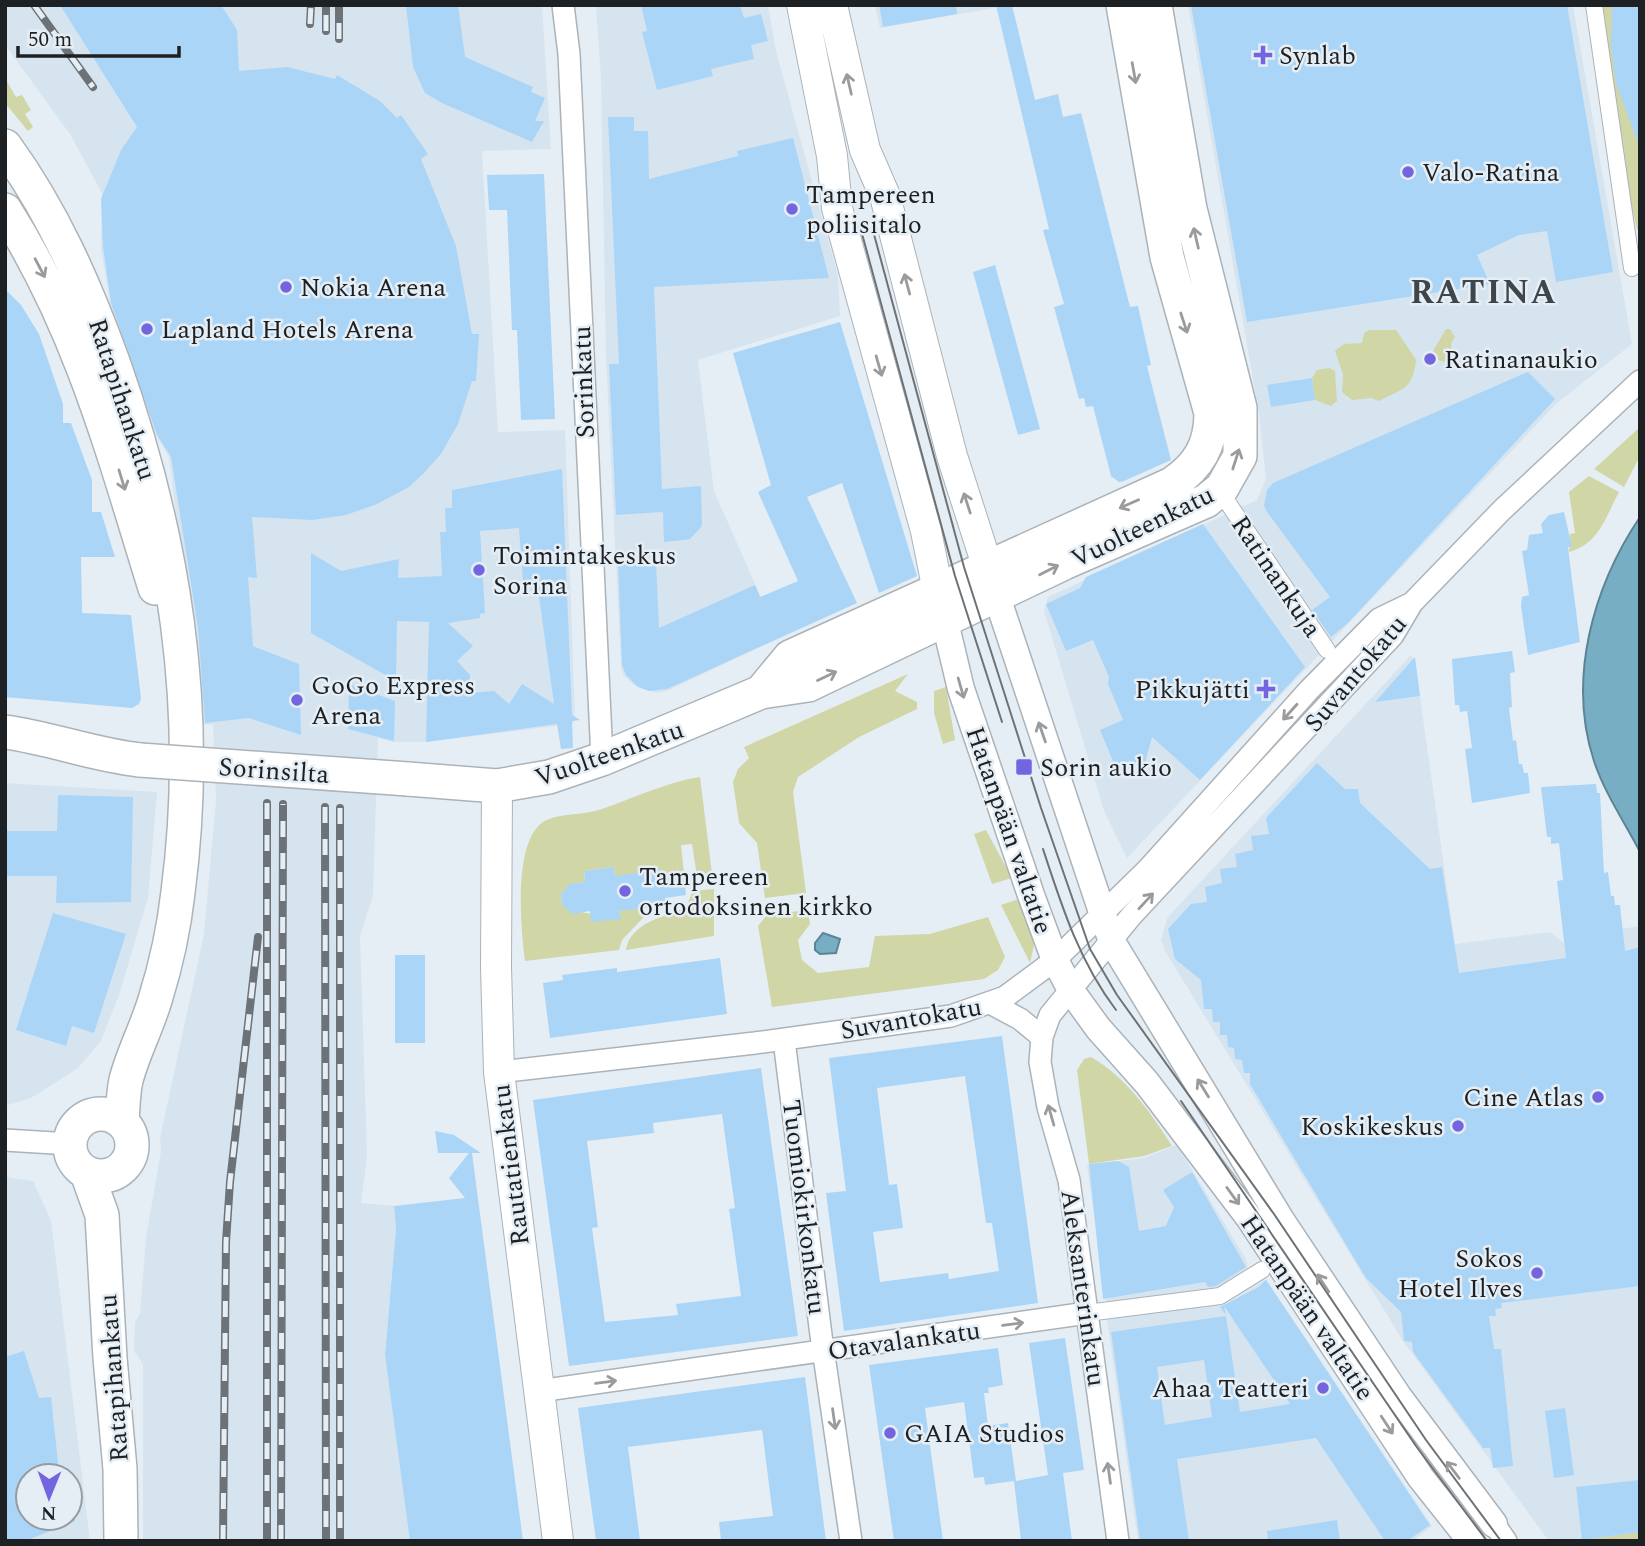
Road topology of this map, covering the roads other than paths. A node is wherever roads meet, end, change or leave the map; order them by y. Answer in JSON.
{"nodes":[{"id":1,"x":563,"y":5,"type":"edge"},
{"id":2,"x":802,"y":5,"type":"edge"},
{"id":3,"x":832,"y":5,"type":"edge"},
{"id":4,"x":1123,"y":5,"type":"edge"},
{"id":5,"x":1155,"y":5,"type":"edge"},
{"id":6,"x":1594,"y":5,"type":"edge"},
{"id":7,"x":5,"y":146,"type":"edge"},
{"id":8,"x":5,"y":210,"type":"edge"},
{"id":9,"x":1632,"y":268,"type":"dead end"},
{"id":10,"x":1640,"y":381,"type":"edge"},
{"id":11,"x":1228,"y":503,"type":"dead end"},
{"id":12,"x":993,"y":582,"type":"junction"},
{"id":13,"x":937,"y":589,"type":"junction"},
{"id":14,"x":1412,"y":603,"type":"junction"},
{"id":15,"x":945,"y":622,"type":"junction"},
{"id":16,"x":1327,"y":650,"type":"dead end"},
{"id":17,"x":183,"y":673,"type":"junction"},
{"id":18,"x":761,"y":692,"type":"junction"},
{"id":19,"x":5,"y":732,"type":"edge"},
{"id":20,"x":96,"y":754,"type":"junction"},
{"id":21,"x":5,"y":756,"type":"edge"},
{"id":22,"x":602,"y":759,"type":"junction"},
{"id":23,"x":408,"y":779,"type":"joint"},
{"id":24,"x":497,"y":786,"type":"junction"},
{"id":25,"x":1102,"y":913,"type":"junction"},
{"id":26,"x":1112,"y":942,"type":"junction"},
{"id":27,"x":1055,"y":960,"type":"junction"},
{"id":28,"x":1072,"y":992,"type":"junction"},
{"id":29,"x":992,"y":1004,"type":"junction"},
{"id":30,"x":1042,"y":1037,"type":"junction"},
{"id":31,"x":784,"y":1040,"type":"junction"},
{"id":32,"x":499,"y":1072,"type":"junction"},
{"id":33,"x":110,"y":1118,"type":"junction"},
{"id":34,"x":5,"y":1140,"type":"edge"},
{"id":35,"x":70,"y":1144,"type":"junction"},
{"id":36,"x":100,"y":1173,"type":"junction"},
{"id":37,"x":1262,"y":1270,"type":"dead end"},
{"id":38,"x":1087,"y":1313,"type":"junction"},
{"id":39,"x":825,"y":1351,"type":"junction"},
{"id":40,"x":539,"y":1391,"type":"junction"},
{"id":41,"x":1500,"y":1532,"type":"edge"},
{"id":42,"x":121,"y":1541,"type":"edge"},
{"id":43,"x":558,"y":1541,"type":"edge"},
{"id":44,"x":851,"y":1541,"type":"edge"},
{"id":45,"x":1118,"y":1541,"type":"edge"},
{"id":46,"x":1471,"y":1541,"type":"edge"}],
"edges":[{"from":1,"to":22,"type":"street","name":"Sorinkatu"},
{"from":2,"to":13,"type":"main road","name":"Hatanpään valtatie","one_way":true},
{"from":12,"to":3,"type":"main road","name":"Hatanpään valtatie","one_way":true},
{"from":4,"to":12,"type":"main road","name":"Vuolteenkatu","one_way":true},
{"from":12,"to":5,"type":"main road","name":"Vuolteenkatu","one_way":true},
{"from":6,"to":9,"type":"street"},
{"from":7,"to":17,"type":"main road","name":"Ratapihankatu"},
{"from":8,"to":17,"type":"main road","name":"Ratapihankatu","one_way":true},
{"from":10,"to":14,"type":"street","name":"Suvantokatu"},
{"from":11,"to":16,"type":"street","name":"Ratinankuja"},
{"from":12,"to":13,"type":"main road","name":"Vuolteenkatu"},
{"from":12,"to":15,"type":"main road","name":"Vuolteenkatu"},
{"from":25,"to":12,"type":"street","name":"Hatanpään valtatie","one_way":true},
{"from":13,"to":15,"type":"main road","name":"Hatanpään valtatie"},
{"from":13,"to":18,"type":"main road","name":"Vuolteenkatu"},
{"from":14,"to":25,"type":"street","name":"Suvantokatu","one_way":true},
{"from":26,"to":14,"type":"street","name":"Suvantokatu","one_way":true},
{"from":18,"to":15,"type":"main road","name":"Vuolteenkatu","one_way":true},
{"from":15,"to":27,"type":"street","name":"Hatanpään valtatie","one_way":true},
{"from":17,"to":33,"type":"main road","name":"Ratapihankatu"},
{"from":18,"to":22,"type":"main road","name":"Vuolteenkatu"},
{"from":19,"to":20,"type":"main road"},
{"from":20,"to":21,"type":"main road"},
{"from":20,"to":23,"type":"main road","name":"Sorinsilta","bridge":true},
{"from":22,"to":24,"type":"main road","name":"Vuolteenkatu"},
{"from":23,"to":24,"type":"main road","name":"Vuolteenkatu"},
{"from":24,"to":32,"type":"main road","name":"Rautatienkatu"},
{"from":25,"to":26,"type":"street","name":"Hatanpään valtatie"},
{"from":25,"to":27,"type":"street","name":"Suvantokatu"},
{"from":26,"to":28,"type":"street","name":"Suvantokatu"},
{"from":41,"to":26,"type":"street","name":"Hatanpään valtatie","one_way":true},
{"from":27,"to":28,"type":"street","name":"Hatanpään valtatie"},
{"from":27,"to":29,"type":"street","name":"Suvantokatu"},
{"from":28,"to":30,"type":"street","name":"Aleksanterinkatu"},
{"from":28,"to":46,"type":"street","name":"Hatanpään valtatie","one_way":true},
{"from":29,"to":30,"type":"street"},
{"from":29,"to":31,"type":"street","name":"Suvantokatu"},
{"from":38,"to":30,"type":"street","name":"Aleksanterinkatu","one_way":true},
{"from":31,"to":32,"type":"street","name":"Suvantokatu"},
{"from":31,"to":39,"type":"street","name":"Tuomiokirkonkatu"},
{"from":32,"to":40,"type":"main road","name":"Rautatienkatu"},
{"from":33,"to":35,"type":"main road"},
{"from":33,"to":36,"type":"main road"},
{"from":34,"to":35,"type":"street"},
{"from":35,"to":36,"type":"main road"},
{"from":36,"to":42,"type":"main road","name":"Ratapihankatu"},
{"from":37,"to":38,"type":"street","name":"Otavalankatu"},
{"from":39,"to":38,"type":"street","name":"Otavalankatu","one_way":true},
{"from":45,"to":38,"type":"street","name":"Aleksanterinkatu","one_way":true},
{"from":40,"to":39,"type":"street","name":"Otavalankatu","one_way":true},
{"from":39,"to":44,"type":"street","name":"Tuomiokirkonkatu","one_way":true},
{"from":40,"to":43,"type":"main road","name":"Rautatienkatu"}]}
